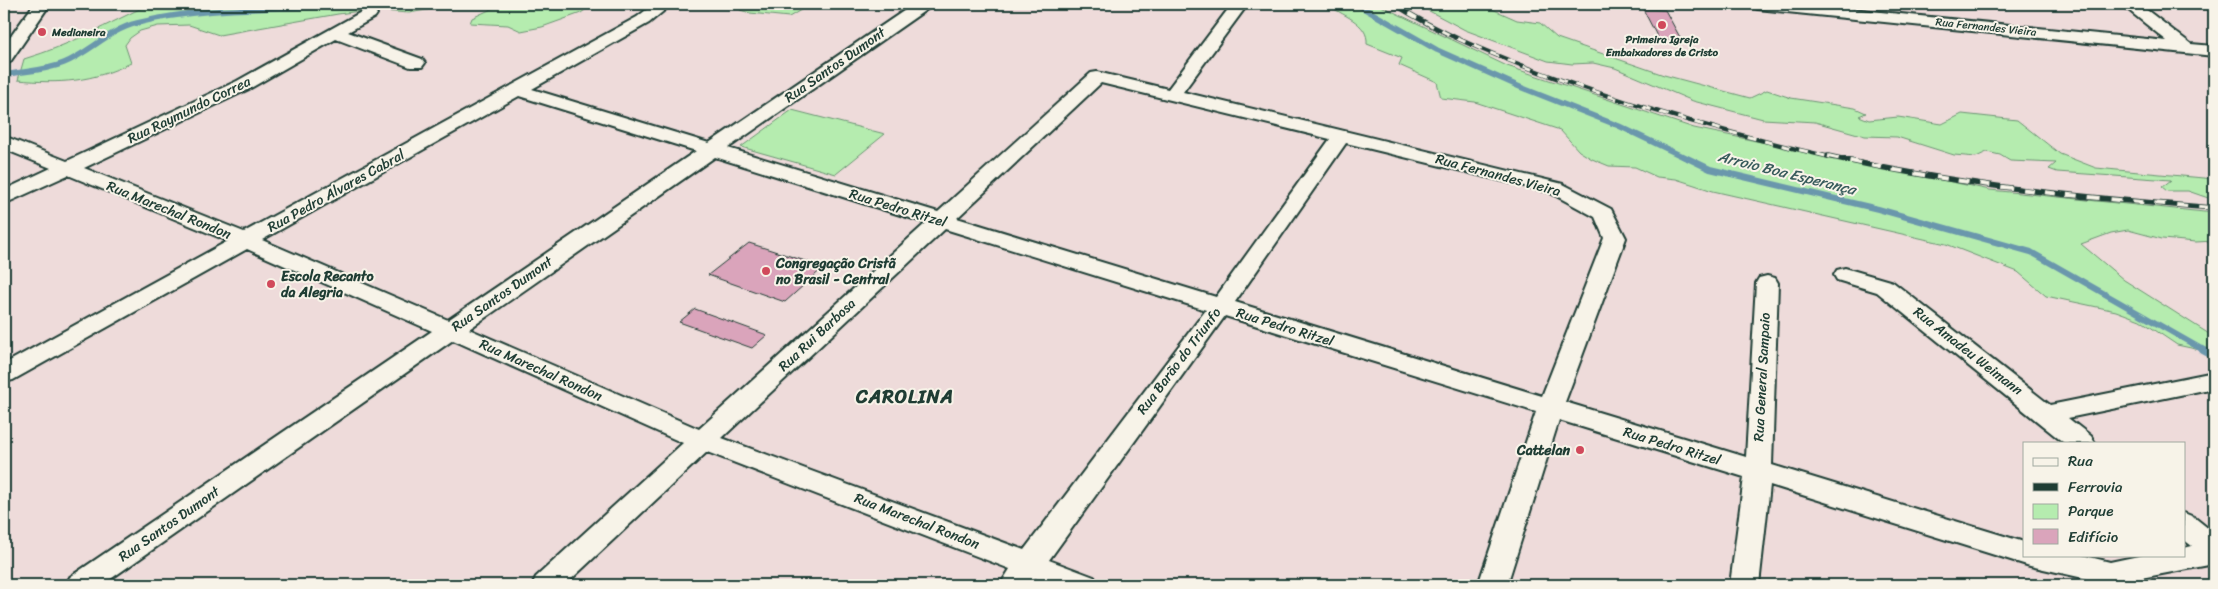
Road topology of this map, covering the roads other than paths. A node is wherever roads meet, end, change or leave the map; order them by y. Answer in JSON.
{"nodes":[{"id":1,"x":42,"y":4,"type":"edge"},
{"id":2,"x":664,"y":4,"type":"edge"},
{"id":3,"x":924,"y":4,"type":"edge"},
{"id":4,"x":1240,"y":4,"type":"edge"},
{"id":5,"x":1758,"y":4,"type":"edge"},
{"id":6,"x":1921,"y":4,"type":"edge"},
{"id":7,"x":2129,"y":4,"type":"edge"},
{"id":8,"x":369,"y":14,"type":"dead end"},
{"id":9,"x":1940,"y":23,"type":"junction"},
{"id":10,"x":335,"y":33,"type":"junction"},
{"id":11,"x":2187,"y":48,"type":"junction"},
{"id":12,"x":2214,"y":51,"type":"edge"},
{"id":13,"x":4,"y":58,"type":"edge"},
{"id":14,"x":416,"y":62,"type":"dead end"},
{"id":15,"x":517,"y":90,"type":"junction"},
{"id":16,"x":1172,"y":95,"type":"junction"},
{"id":17,"x":1342,"y":135,"type":"junction"},
{"id":18,"x":4,"y":142,"type":"edge"},
{"id":19,"x":711,"y":150,"type":"junction"},
{"id":20,"x":67,"y":169,"type":"junction"},
{"id":21,"x":4,"y":198,"type":"edge"},
{"id":22,"x":940,"y":221,"type":"junction"},
{"id":23,"x":247,"y":241,"type":"junction"},
{"id":24,"x":1845,"y":275,"type":"dead end"},
{"id":25,"x":1767,"y":283,"type":"dead end"},
{"id":26,"x":1220,"y":307,"type":"junction"},
{"id":27,"x":450,"y":330,"type":"junction"},
{"id":28,"x":4,"y":374,"type":"edge"},
{"id":29,"x":2214,"y":380,"type":"edge"},
{"id":30,"x":1550,"y":408,"type":"junction"},
{"id":31,"x":2046,"y":414,"type":"junction"},
{"id":32,"x":703,"y":441,"type":"junction"},
{"id":33,"x":2081,"y":442,"type":"edge"},
{"id":34,"x":1758,"y":472,"type":"junction"},
{"id":35,"x":2186,"y":526,"type":"edge"},
{"id":36,"x":2214,"y":548,"type":"edge"},
{"id":37,"x":2023,"y":553,"type":"edge"},
{"id":38,"x":2214,"y":553,"type":"edge"},
{"id":39,"x":2034,"y":556,"type":"edge"},
{"id":40,"x":1021,"y":574,"type":"edge"},
{"id":41,"x":80,"y":585,"type":"edge"},
{"id":42,"x":546,"y":585,"type":"edge"},
{"id":43,"x":1084,"y":585,"type":"edge"},
{"id":44,"x":1492,"y":585,"type":"edge"},
{"id":45,"x":1744,"y":585,"type":"edge"}],
"edges":[{"from":1,"to":13,"type":"street"},
{"from":2,"to":15,"type":"street","name":"Rua Pedro Alvares Cabral"},
{"from":3,"to":19,"type":"street","name":"Rua Santos Dumont"},
{"from":4,"to":16,"type":"street"},
{"from":5,"to":9,"type":"street","name":"Rua Fernandes Vieira"},
{"from":6,"to":9,"type":"street"},
{"from":7,"to":11,"type":"street"},
{"from":8,"to":10,"type":"street","name":"Rua Raymundo Correa"},
{"from":9,"to":11,"type":"street","name":"Rua Fernandes Vieira"},
{"from":10,"to":14,"type":"street"},
{"from":10,"to":20,"type":"street","name":"Rua Raymundo Correa"},
{"from":11,"to":12,"type":"street","name":"Rua Fernandes Vieira"},
{"from":15,"to":19,"type":"street","name":"Rua Pedro Ritzel"},
{"from":15,"to":23,"type":"street","name":"Rua Pedro Alvares Cabral"},
{"from":16,"to":17,"type":"street","name":"Rua Fernandes Vieira"},
{"from":16,"to":22,"type":"street","name":"Rua Rui Barbosa"},
{"from":17,"to":26,"type":"street","name":"Rua Barão do Triunfo"},
{"from":17,"to":30,"type":"street","name":"Rua Fernandes Vieira"},
{"from":18,"to":20,"type":"street","name":"Rua Marechal Rondon"},
{"from":19,"to":22,"type":"street","name":"Rua Pedro Ritzel"},
{"from":19,"to":27,"type":"street","name":"Rua Santos Dumont"},
{"from":20,"to":21,"type":"street","name":"Rua Raymundo Correa"},
{"from":20,"to":23,"type":"street","name":"Rua Marechal Rondon"},
{"from":22,"to":26,"type":"street","name":"Rua Pedro Ritzel"},
{"from":22,"to":32,"type":"street","name":"Rua Rui Barbosa"},
{"from":23,"to":27,"type":"street","name":"Rua Marechal Rondon"},
{"from":23,"to":28,"type":"street","name":"Rua Pedro Alvares Cabral"},
{"from":24,"to":31,"type":"street","name":"Rua Amadeu Weimann"},
{"from":25,"to":34,"type":"street","name":"Rua General Sampaio"},
{"from":26,"to":30,"type":"street","name":"Rua Pedro Ritzel"},
{"from":26,"to":40,"type":"street","name":"Rua Barão do Triunfo"},
{"from":27,"to":32,"type":"street","name":"Rua Marechal Rondon"},
{"from":27,"to":41,"type":"street","name":"Rua Santos Dumont"},
{"from":29,"to":31,"type":"street"},
{"from":30,"to":34,"type":"street","name":"Rua Pedro Ritzel"},
{"from":30,"to":44,"type":"street","name":"Rua Fernandes Vieira"},
{"from":31,"to":33,"type":"street","name":"Rua Amadeu Weimann"},
{"from":32,"to":40,"type":"street","name":"Rua Marechal Rondon"},
{"from":32,"to":42,"type":"street","name":"Rua Rui Barbosa"},
{"from":34,"to":37,"type":"street","name":"Rua Pedro Ritzel"},
{"from":34,"to":45,"type":"street","name":"Rua General Sampaio"},
{"from":35,"to":36,"type":"street"},
{"from":38,"to":39,"type":"street"},
{"from":40,"to":43,"type":"street","name":"Rua Marechal Rondon"}]}
